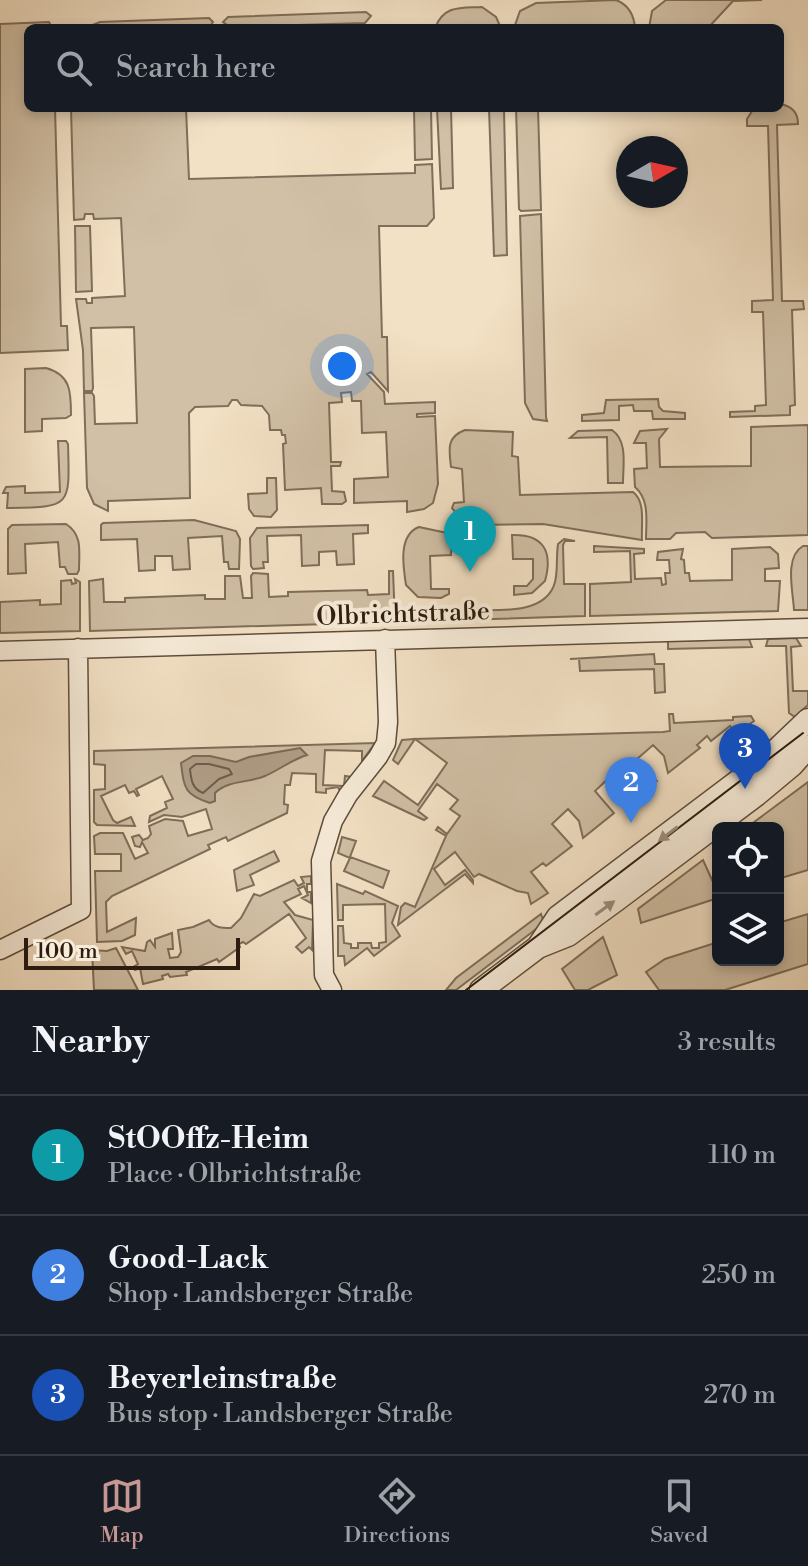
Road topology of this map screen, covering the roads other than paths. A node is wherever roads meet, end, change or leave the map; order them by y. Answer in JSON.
{"nodes":[{"id":1,"x":808,"y":628,"type":"edge"},
{"id":2,"x":385,"y":639,"type":"junction"},
{"id":3,"x":78,"y":648,"type":"junction"},
{"id":4,"x":0,"y":651,"type":"edge"},
{"id":5,"x":808,"y":720,"type":"edge"},
{"id":6,"x":808,"y":747,"type":"edge"},
{"id":7,"x":538,"y":947,"type":"junction"},
{"id":8,"x":0,"y":950,"type":"edge"},
{"id":9,"x":332,"y":990,"type":"edge"},
{"id":10,"x":481,"y":990,"type":"edge"}],
"edges":[{"from":1,"to":2,"type":"street","name":"Olbrichtstraße"},
{"from":2,"to":3,"type":"street","name":"Olbrichtstraße"},
{"from":2,"to":9,"type":"street"},
{"from":3,"to":4,"type":"street","name":"Olbrichtstraße"},
{"from":3,"to":8,"type":"street"},
{"from":5,"to":7,"type":"street","one_way":true},
{"from":7,"to":6,"type":"street","one_way":true},
{"from":7,"to":10,"type":"street"}]}
